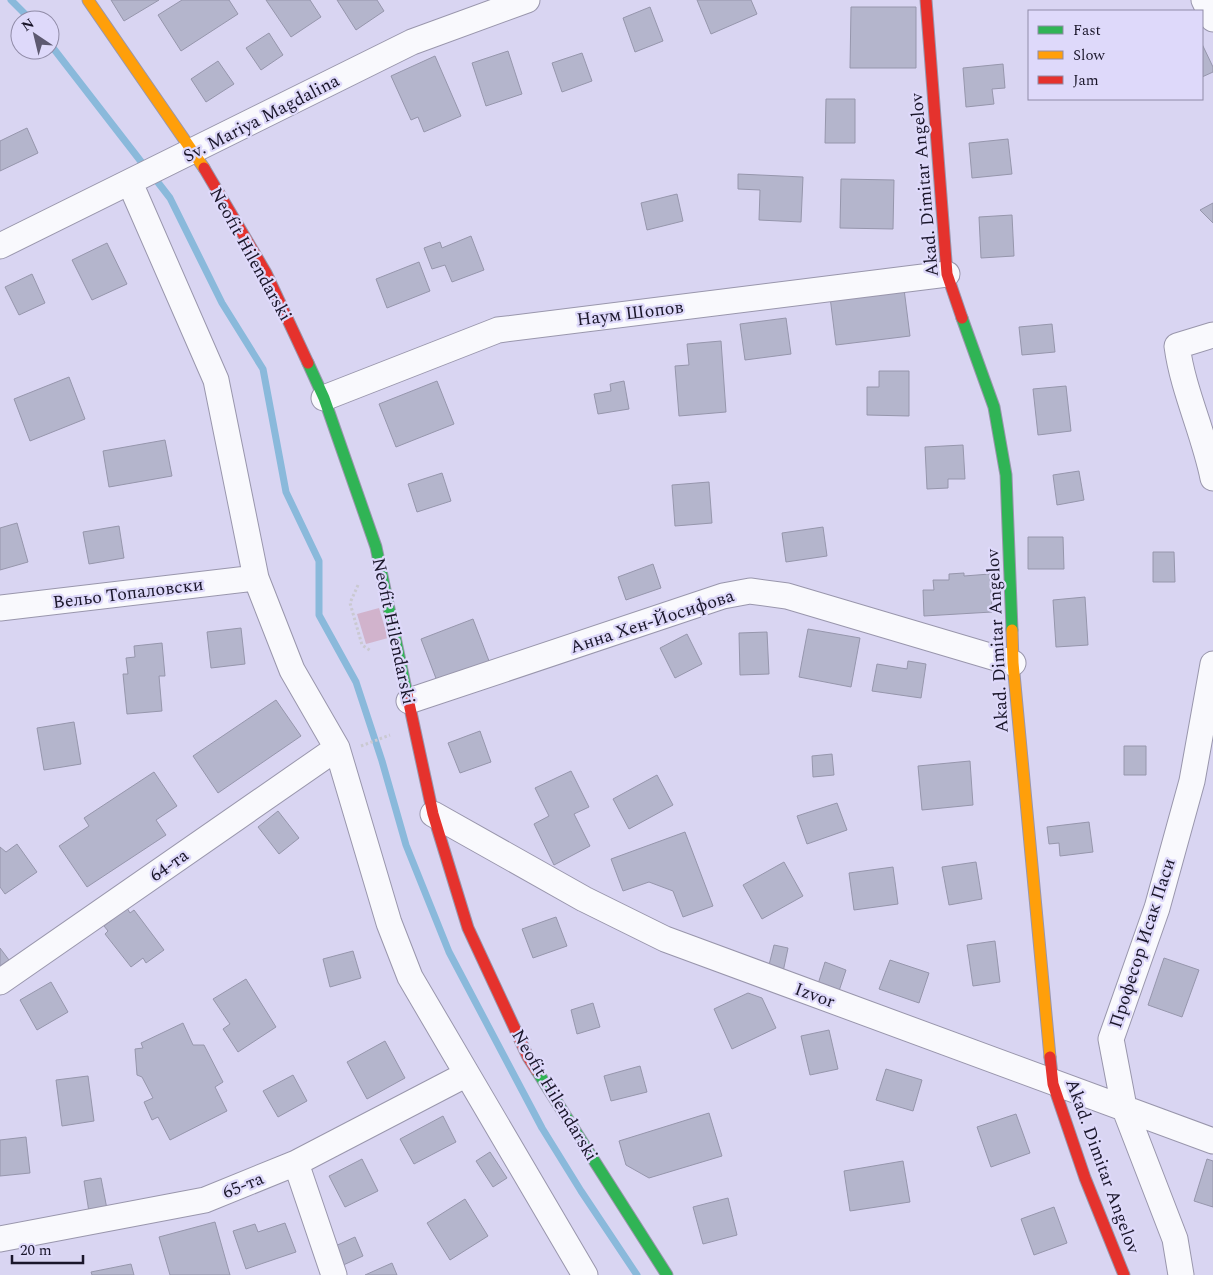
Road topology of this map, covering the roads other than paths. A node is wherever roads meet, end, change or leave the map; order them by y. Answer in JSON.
{"nodes":[{"id":1,"x":88,"y":0,"type":"edge"},
{"id":2,"x":527,"y":0,"type":"edge"},
{"id":3,"x":926,"y":0,"type":"edge"},
{"id":4,"x":1204,"y":0,"type":"edge"},
{"id":5,"x":1213,"y":19,"type":"edge"},
{"id":6,"x":194,"y":152,"type":"junction"},
{"id":7,"x":130,"y":183,"type":"junction"},
{"id":8,"x":0,"y":246,"type":"edge"},
{"id":9,"x":948,"y":274,"type":"junction"},
{"id":10,"x":1213,"y":335,"type":"edge"},
{"id":11,"x":324,"y":398,"type":"junction"},
{"id":12,"x":1213,"y":478,"type":"edge"},
{"id":13,"x":256,"y":578,"type":"junction"},
{"id":14,"x":0,"y":608,"type":"edge"},
{"id":15,"x":1013,"y":663,"type":"junction"},
{"id":16,"x":1213,"y":664,"type":"edge"},
{"id":17,"x":409,"y":701,"type":"junction"},
{"id":18,"x":349,"y":747,"type":"junction"},
{"id":19,"x":433,"y":814,"type":"junction"},
{"id":20,"x":0,"y":982,"type":"edge"},
{"id":21,"x":467,"y":1074,"type":"junction"},
{"id":22,"x":1053,"y":1084,"type":"junction"},
{"id":23,"x":1124,"y":1107,"type":"junction"},
{"id":24,"x":1213,"y":1140,"type":"edge"},
{"id":25,"x":296,"y":1163,"type":"junction"},
{"id":26,"x":0,"y":1239,"type":"edge"},
{"id":27,"x":334,"y":1275,"type":"edge"},
{"id":28,"x":585,"y":1275,"type":"edge"},
{"id":29,"x":667,"y":1275,"type":"edge"},
{"id":30,"x":1124,"y":1275,"type":"edge"},
{"id":31,"x":1182,"y":1275,"type":"edge"}],
"edges":[{"from":1,"to":6,"type":"street","name":"Neofit Hilendarski"},
{"from":2,"to":6,"type":"street","name":"Sv. Mariya Magdalina"},
{"from":3,"to":9,"type":"street","name":"Akad. Dimitar Angelov"},
{"from":4,"to":5,"type":"street"},
{"from":6,"to":7,"type":"street","name":"Sv. Mariya Magdalina"},
{"from":6,"to":11,"type":"street","name":"Neofit Hilendarski"},
{"from":7,"to":8,"type":"street","name":"Sv. Mariya Magdalina"},
{"from":7,"to":13,"type":"street"},
{"from":9,"to":11,"type":"street","name":"Наум Шопов"},
{"from":9,"to":15,"type":"street","name":"Akad. Dimitar Angelov"},
{"from":10,"to":12,"type":"street"},
{"from":11,"to":17,"type":"street","name":"Neofit Hilendarski"},
{"from":13,"to":14,"type":"street","name":"Вельо Топаловски"},
{"from":13,"to":18,"type":"street"},
{"from":15,"to":17,"type":"street","name":"Анна Хен-Йосифова"},
{"from":15,"to":22,"type":"street","name":"Akad. Dimitar Angelov"},
{"from":16,"to":23,"type":"street","name":"Професор Исак Паси"},
{"from":17,"to":19,"type":"street","name":"Neofit Hilendarski"},
{"from":18,"to":20,"type":"street","name":"64-та"},
{"from":18,"to":21,"type":"street"},
{"from":19,"to":22,"type":"street","name":"Izvor"},
{"from":19,"to":29,"type":"street","name":"Neofit Hilendarski"},
{"from":21,"to":25,"type":"street","name":"65-та"},
{"from":21,"to":28,"type":"street"},
{"from":22,"to":23,"type":"street","name":"Izvor"},
{"from":22,"to":30,"type":"street","name":"Akad. Dimitar Angelov"},
{"from":23,"to":24,"type":"street","name":"Izvor"},
{"from":23,"to":31,"type":"street","name":"Професор Исак Паси"},
{"from":25,"to":26,"type":"street","name":"65-та"},
{"from":25,"to":27,"type":"street"}]}
